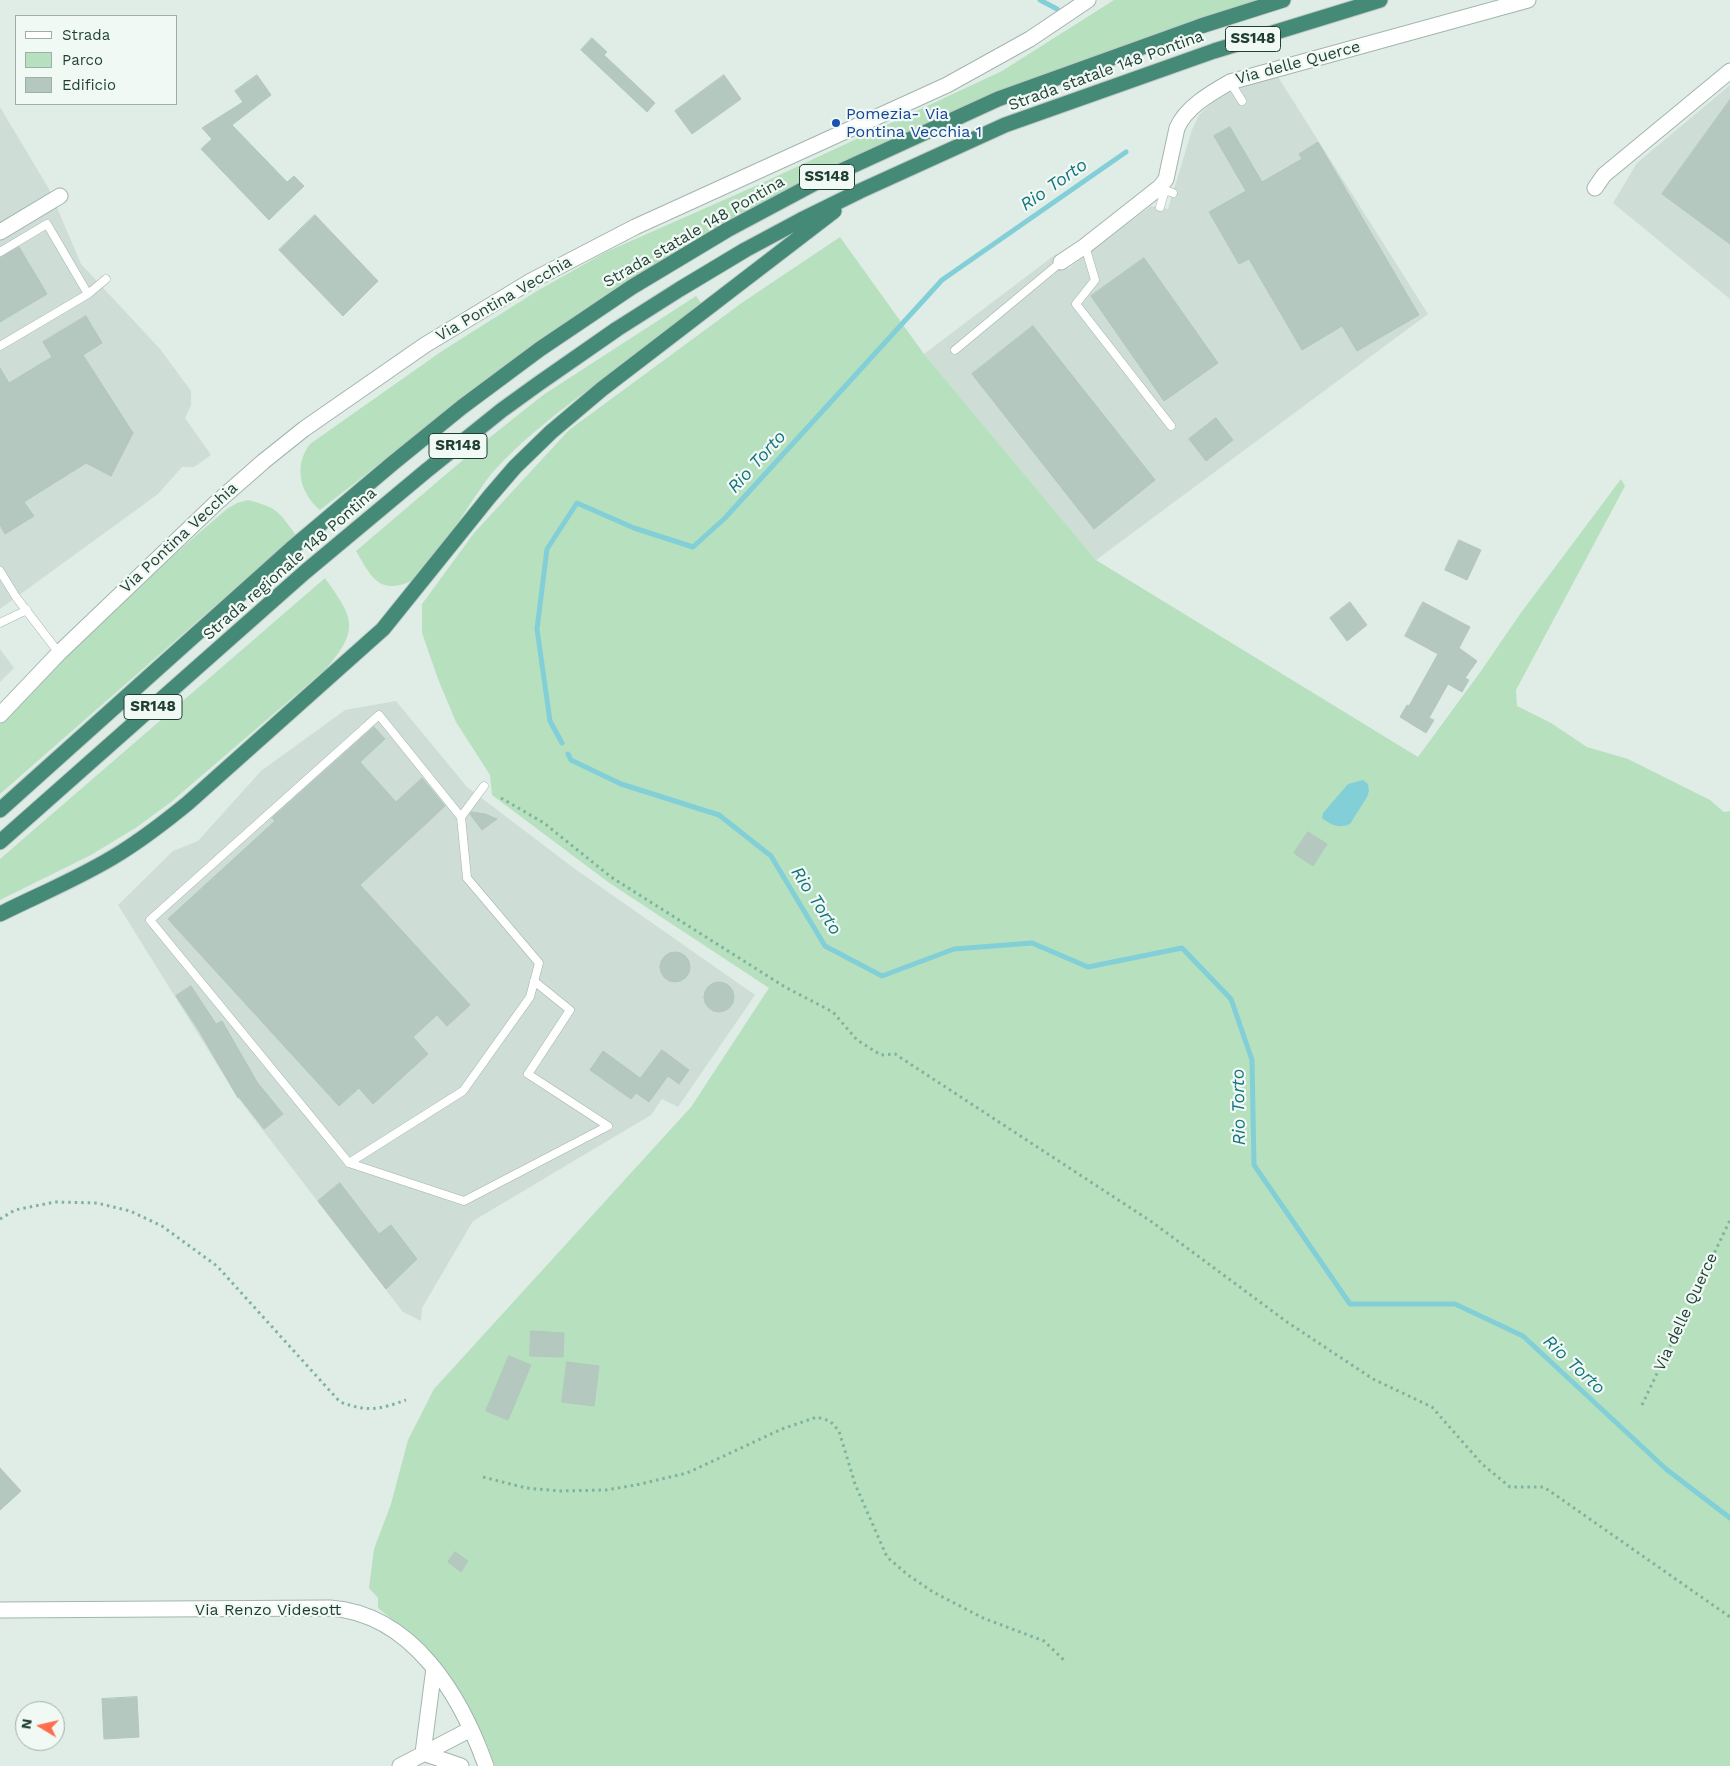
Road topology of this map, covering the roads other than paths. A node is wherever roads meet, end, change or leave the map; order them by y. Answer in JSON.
{"nodes":[{"id":1,"x":1088,"y":0,"type":"edge"},
{"id":2,"x":1283,"y":0,"type":"edge"},
{"id":3,"x":1380,"y":0,"type":"edge"},
{"id":4,"x":1528,"y":0,"type":"edge"},
{"id":5,"x":1730,"y":71,"type":"edge"},
{"id":6,"x":1230,"y":82,"type":"junction"},
{"id":7,"x":1242,"y":101,"type":"dead end"},
{"id":8,"x":1165,"y":184,"type":"junction"},
{"id":9,"x":1595,"y":188,"type":"dead end"},
{"id":10,"x":860,"y":191,"type":"junction"},
{"id":11,"x":1173,"y":193,"type":"dead end"},
{"id":12,"x":60,"y":196,"type":"dead end"},
{"id":13,"x":1160,"y":207,"type":"dead end"},
{"id":14,"x":0,"y":232,"type":"edge"},
{"id":15,"x":1086,"y":246,"type":"junction"},
{"id":16,"x":0,"y":252,"type":"edge"},
{"id":17,"x":1062,"y":262,"type":"joint"},
{"id":18,"x":106,"y":279,"type":"dead end"},
{"id":19,"x":88,"y":294,"type":"junction"},
{"id":20,"x":597,"y":309,"type":"joint"},
{"id":21,"x":617,"y":329,"type":"joint"},
{"id":22,"x":0,"y":346,"type":"edge"},
{"id":23,"x":955,"y":350,"type":"dead end"},
{"id":24,"x":1171,"y":426,"type":"dead end"},
{"id":25,"x":0,"y":572,"type":"edge"},
{"id":26,"x":27,"y":610,"type":"junction"},
{"id":27,"x":0,"y":623,"type":"edge"},
{"id":28,"x":59,"y":653,"type":"junction"},
{"id":29,"x":0,"y":715,"type":"edge"},
{"id":30,"x":484,"y":786,"type":"dead end"},
{"id":31,"x":0,"y":810,"type":"edge"},
{"id":32,"x":462,"y":817,"type":"junction"},
{"id":33,"x":0,"y":842,"type":"edge"},
{"id":34,"x":0,"y":914,"type":"edge"},
{"id":35,"x":534,"y":981,"type":"junction"},
{"id":36,"x":350,"y":1162,"type":"junction"},
{"id":37,"x":0,"y":1610,"type":"edge"},
{"id":38,"x":434,"y":1668,"type":"junction"},
{"id":39,"x":471,"y":1729,"type":"junction"},
{"id":40,"x":423,"y":1753,"type":"junction"},
{"id":41,"x":400,"y":1766,"type":"edge"},
{"id":42,"x":461,"y":1766,"type":"edge"},
{"id":43,"x":486,"y":1766,"type":"edge"}],
"edges":[{"from":1,"to":28,"type":"street","name":"Via Pontina Vecchia"},
{"from":2,"to":20,"type":"highway","name":"Strada statale 148 Pontina","number":"SS148"},
{"from":3,"to":10,"type":"highway","name":"Strada statale 148 Pontina","number":"SS148"},
{"from":4,"to":6,"type":"street","name":"Via delle Querce"},
{"from":5,"to":9,"type":"street"},
{"from":6,"to":7,"type":"lane"},
{"from":6,"to":8,"type":"street","name":"Via delle Querce"},
{"from":8,"to":11,"type":"lane"},
{"from":8,"to":13,"type":"lane"},
{"from":8,"to":15,"type":"street"},
{"from":10,"to":21,"type":"highway","name":"Strada statale 148 Pontina","number":"SS148"},
{"from":10,"to":34,"type":"highway"},
{"from":12,"to":14,"type":"street"},
{"from":15,"to":17,"type":"street"},
{"from":15,"to":24,"type":"lane"},
{"from":16,"to":19,"type":"lane"},
{"from":17,"to":23,"type":"lane"},
{"from":18,"to":19,"type":"lane"},
{"from":19,"to":22,"type":"lane"},
{"from":20,"to":31,"type":"highway","name":"Strada regionale 148 Pontina","number":"SR148"},
{"from":21,"to":33,"type":"highway","name":"Strada regionale 148 Pontina","number":"SR148"},
{"from":25,"to":26,"type":"lane"},
{"from":26,"to":27,"type":"lane"},
{"from":26,"to":28,"type":"lane"},
{"from":28,"to":29,"type":"street","name":"Via Pontina Vecchia"},
{"from":30,"to":32,"type":"lane"},
{"from":32,"to":35,"type":"lane"},
{"from":32,"to":36,"type":"lane"},
{"from":35,"to":36,"type":"lane"},
{"from":35,"to":36,"type":"lane"},
{"from":37,"to":38,"type":"street","name":"Via Renzo Videsott"},
{"from":38,"to":39,"type":"street","name":"Via Renzo Videsott"},
{"from":38,"to":40,"type":"street"},
{"from":39,"to":40,"type":"street"},
{"from":39,"to":43,"type":"street","name":"Via Renzo Videsott"},
{"from":40,"to":41,"type":"street"},
{"from":40,"to":42,"type":"street"}]}
